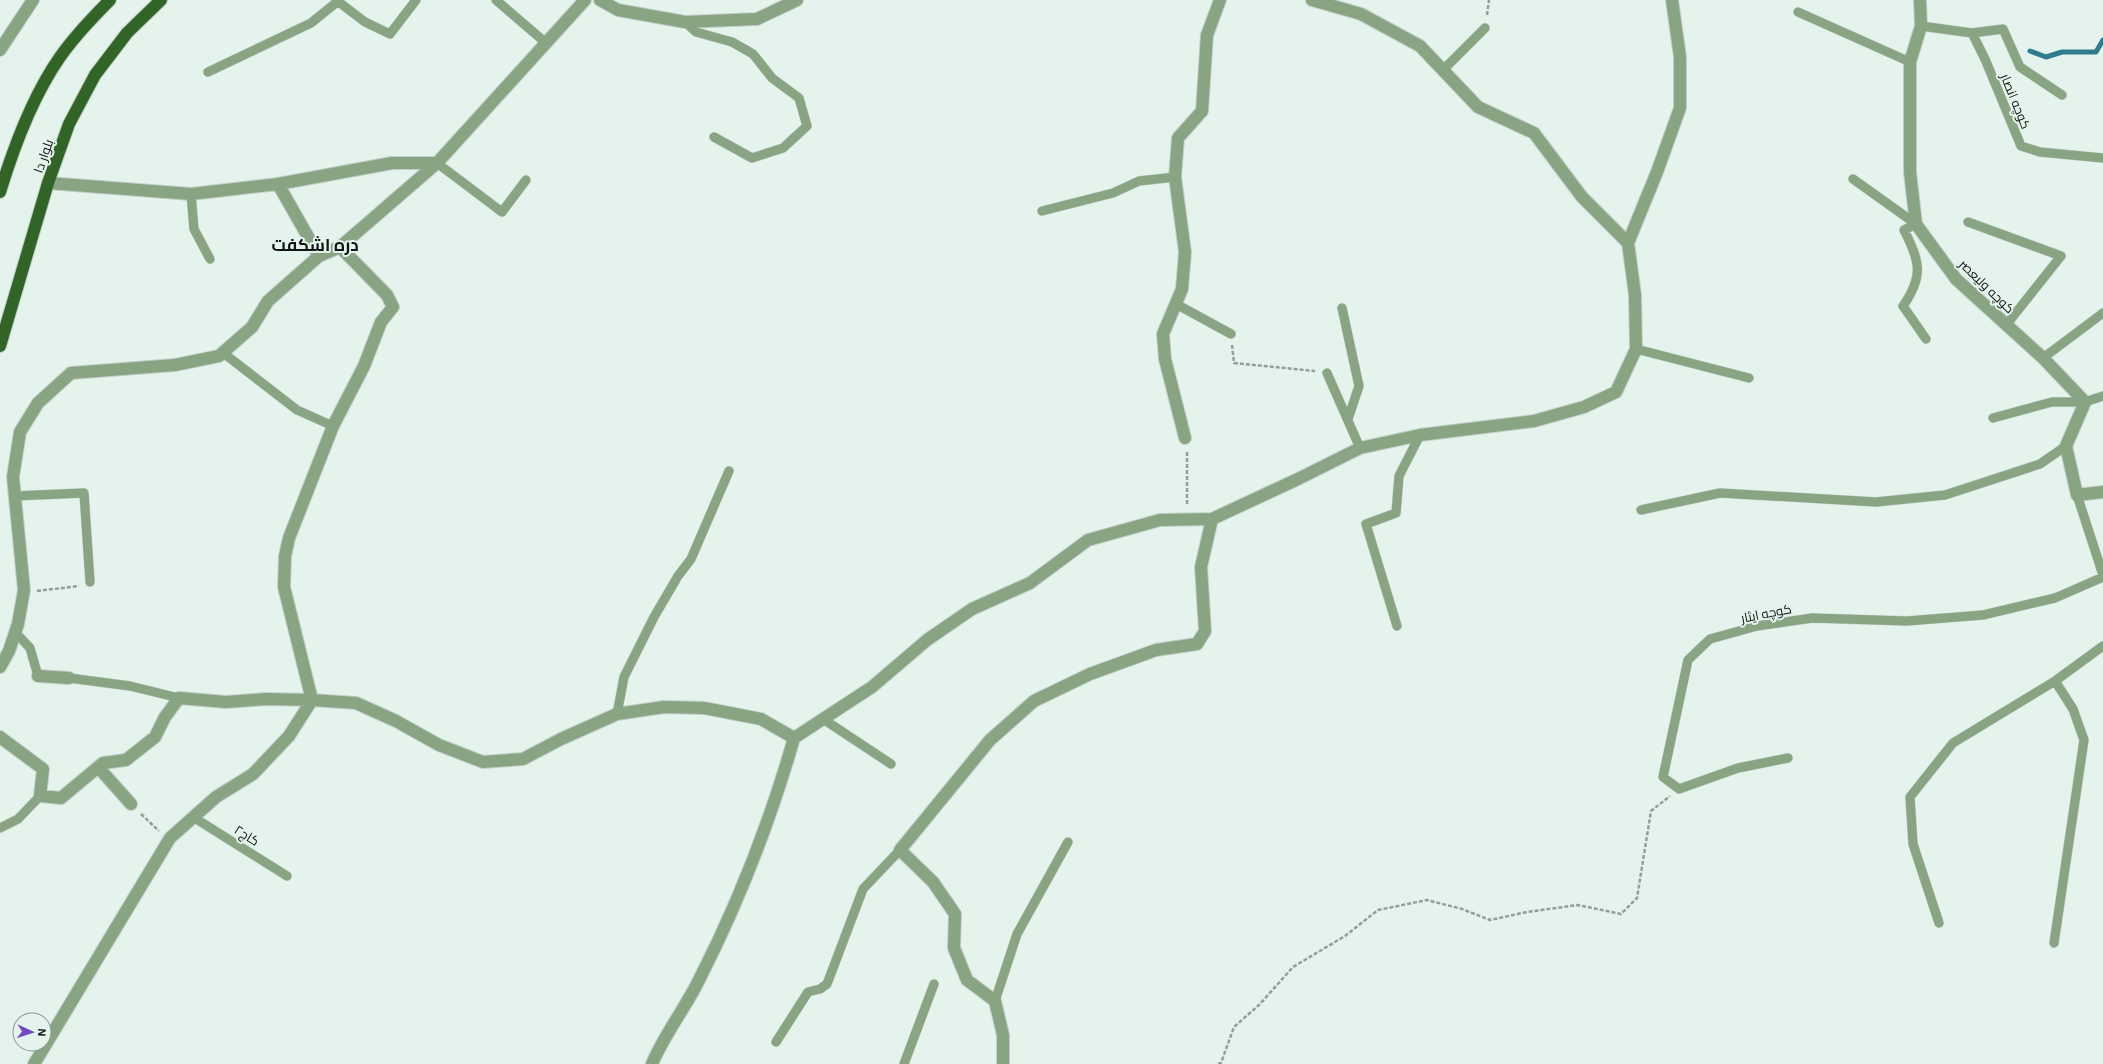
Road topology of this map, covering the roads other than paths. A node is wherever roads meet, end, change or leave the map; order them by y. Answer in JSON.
{"nodes":[{"id":1,"x":33,"y":0,"type":"edge"},
{"id":2,"x":110,"y":0,"type":"edge"},
{"id":3,"x":161,"y":0,"type":"edge"},
{"id":4,"x":416,"y":0,"type":"edge"},
{"id":5,"x":496,"y":0,"type":"edge"},
{"id":6,"x":585,"y":0,"type":"edge"},
{"id":7,"x":600,"y":0,"type":"edge"},
{"id":8,"x":797,"y":0,"type":"edge"},
{"id":9,"x":1220,"y":0,"type":"edge"},
{"id":10,"x":1312,"y":0,"type":"edge"},
{"id":11,"x":1672,"y":0,"type":"edge"},
{"id":12,"x":1920,"y":0,"type":"edge"},
{"id":13,"x":336,"y":1,"type":"edge"},
{"id":14,"x":1798,"y":12,"type":"dead end"},
{"id":15,"x":685,"y":22,"type":"junction"},
{"id":16,"x":1921,"y":26,"type":"junction"},
{"id":17,"x":1485,"y":28,"type":"dead end"},
{"id":18,"x":1972,"y":33,"type":"junction"},
{"id":19,"x":546,"y":43,"type":"junction"},
{"id":20,"x":0,"y":50,"type":"edge"},
{"id":21,"x":1910,"y":62,"type":"junction"},
{"id":22,"x":1443,"y":70,"type":"junction"},
{"id":23,"x":208,"y":72,"type":"dead end"},
{"id":24,"x":2062,"y":95,"type":"dead end"},
{"id":25,"x":714,"y":137,"type":"dead end"},
{"id":26,"x":2103,"y":158,"type":"edge"},
{"id":27,"x":438,"y":163,"type":"junction"},
{"id":28,"x":1175,"y":177,"type":"junction"},
{"id":29,"x":1853,"y":179,"type":"dead end"},
{"id":30,"x":526,"y":180,"type":"dead end"},
{"id":31,"x":48,"y":183,"type":"junction"},
{"id":32,"x":278,"y":184,"type":"junction"},
{"id":33,"x":0,"y":192,"type":"edge"},
{"id":34,"x":191,"y":194,"type":"junction"},
{"id":35,"x":1042,"y":211,"type":"dead end"},
{"id":36,"x":1968,"y":222,"type":"dead end"},
{"id":37,"x":1916,"y":224,"type":"junction"},
{"id":38,"x":1628,"y":243,"type":"junction"},
{"id":39,"x":340,"y":247,"type":"junction"},
{"id":40,"x":318,"y":256,"type":"junction"},
{"id":41,"x":210,"y":259,"type":"dead end"},
{"id":42,"x":1176,"y":304,"type":"junction"},
{"id":43,"x":1342,"y":308,"type":"dead end"},
{"id":44,"x":2103,"y":313,"type":"edge"},
{"id":45,"x":2007,"y":324,"type":"junction"},
{"id":46,"x":1231,"y":334,"type":"road end"},
{"id":47,"x":1926,"y":339,"type":"dead end"},
{"id":48,"x":0,"y":346,"type":"edge"},
{"id":49,"x":1636,"y":349,"type":"junction"},
{"id":50,"x":222,"y":352,"type":"junction"},
{"id":51,"x":2043,"y":358,"type":"junction"},
{"id":52,"x":1327,"y":373,"type":"road end"},
{"id":53,"x":1749,"y":378,"type":"dead end"},
{"id":54,"x":2103,"y":396,"type":"edge"},
{"id":55,"x":2085,"y":402,"type":"junction"},
{"id":56,"x":1993,"y":418,"type":"dead end"},
{"id":57,"x":1348,"y":419,"type":"junction"},
{"id":58,"x":333,"y":426,"type":"junction"},
{"id":59,"x":1420,"y":435,"type":"junction"},
{"id":60,"x":1185,"y":438,"type":"road end"},
{"id":61,"x":2066,"y":446,"type":"junction"},
{"id":62,"x":1360,"y":448,"type":"junction"},
{"id":63,"x":729,"y":471,"type":"dead end"},
{"id":64,"x":2103,"y":492,"type":"edge"},
{"id":65,"x":2077,"y":495,"type":"junction"},
{"id":66,"x":14,"y":496,"type":"junction"},
{"id":67,"x":1641,"y":510,"type":"dead end"},
{"id":68,"x":1212,"y":519,"type":"junction"},
{"id":69,"x":2103,"y":576,"type":"edge"},
{"id":70,"x":90,"y":582,"type":"road end"},
{"id":71,"x":1397,"y":626,"type":"dead end"},
{"id":72,"x":15,"y":632,"type":"junction"},
{"id":73,"x":2103,"y":646,"type":"edge"},
{"id":74,"x":0,"y":667,"type":"edge"},
{"id":75,"x":38,"y":676,"type":"joint"},
{"id":76,"x":68,"y":678,"type":"joint"},
{"id":77,"x":2055,"y":681,"type":"junction"},
{"id":78,"x":179,"y":698,"type":"junction"},
{"id":79,"x":312,"y":700,"type":"junction"},
{"id":80,"x":617,"y":714,"type":"junction"},
{"id":81,"x":823,"y":719,"type":"junction"},
{"id":82,"x":0,"y":737,"type":"edge"},
{"id":83,"x":794,"y":738,"type":"junction"},
{"id":84,"x":1788,"y":758,"type":"dead end"},
{"id":85,"x":891,"y":764,"type":"dead end"},
{"id":86,"x":98,"y":767,"type":"junction"},
{"id":87,"x":40,"y":796,"type":"junction"},
{"id":88,"x":131,"y":804,"type":"road end"},
{"id":89,"x":193,"y":817,"type":"junction"},
{"id":90,"x":0,"y":828,"type":"edge"},
{"id":91,"x":1068,"y":842,"type":"dead end"},
{"id":92,"x":900,"y":850,"type":"junction"},
{"id":93,"x":287,"y":876,"type":"dead end"},
{"id":94,"x":1939,"y":923,"type":"dead end"},
{"id":95,"x":2054,"y":943,"type":"dead end"},
{"id":96,"x":934,"y":984,"type":"dead end"},
{"id":97,"x":995,"y":1001,"type":"junction"},
{"id":98,"x":776,"y":1042,"type":"dead end"},
{"id":99,"x":34,"y":1064,"type":"edge"},
{"id":100,"x":652,"y":1064,"type":"edge"},
{"id":101,"x":904,"y":1064,"type":"edge"},
{"id":102,"x":1003,"y":1064,"type":"edge"}],
"edges":[{"from":1,"to":20,"type":"street"},
{"from":2,"to":33,"type":"main road"},
{"from":3,"to":31,"type":"main road","name":"بلوار دا"},
{"from":4,"to":13,"type":"lane"},
{"from":5,"to":19,"type":"lane"},
{"from":6,"to":19,"type":"street"},
{"from":7,"to":15,"type":"street"},
{"from":8,"to":15,"type":"street"},
{"from":9,"to":28,"type":"street"},
{"from":10,"to":22,"type":"street"},
{"from":11,"to":38,"type":"street"},
{"from":12,"to":16,"type":"street","name":"کوچه ولیعصر"},
{"from":13,"to":23,"type":"lane"},
{"from":14,"to":21,"type":"lane"},
{"from":15,"to":25,"type":"lane"},
{"from":16,"to":18,"type":"lane","name":"کوچه انصار"},
{"from":16,"to":21,"type":"street","name":"کوچه ولیعصر"},
{"from":17,"to":22,"type":"lane"},
{"from":18,"to":24,"type":"lane","name":"کوچه انصار"},
{"from":18,"to":26,"type":"lane","name":"کوچه انصار"},
{"from":19,"to":27,"type":"street"},
{"from":21,"to":37,"type":"street","name":"کوچه ولیعصر"},
{"from":22,"to":38,"type":"street"},
{"from":27,"to":30,"type":"lane"},
{"from":27,"to":32,"type":"street"},
{"from":27,"to":39,"type":"street"},
{"from":28,"to":35,"type":"lane"},
{"from":28,"to":42,"type":"street"},
{"from":29,"to":37,"type":"lane"},
{"from":31,"to":34,"type":"street"},
{"from":31,"to":48,"type":"main road","name":"بلوار دا"},
{"from":32,"to":34,"type":"street"},
{"from":32,"to":40,"type":"street"},
{"from":34,"to":41,"type":"lane"},
{"from":36,"to":45,"type":"lane"},
{"from":37,"to":45,"type":"street","name":"کوچه ولیعصر"},
{"from":37,"to":47,"type":"lane"},
{"from":38,"to":49,"type":"street"},
{"from":39,"to":40,"type":"street"},
{"from":39,"to":58,"type":"street"},
{"from":40,"to":50,"type":"street"},
{"from":42,"to":46,"type":"lane"},
{"from":42,"to":60,"type":"street"},
{"from":43,"to":57,"type":"lane"},
{"from":44,"to":51,"type":"lane"},
{"from":45,"to":51,"type":"street","name":"کوچه ولیعصر"},
{"from":49,"to":53,"type":"lane"},
{"from":49,"to":59,"type":"street"},
{"from":50,"to":58,"type":"lane"},
{"from":50,"to":66,"type":"street"},
{"from":51,"to":55,"type":"street","name":"کوچه ولیعصر"},
{"from":52,"to":57,"type":"lane"},
{"from":54,"to":55,"type":"lane"},
{"from":55,"to":56,"type":"lane"},
{"from":55,"to":61,"type":"street"},
{"from":57,"to":62,"type":"lane"},
{"from":58,"to":79,"type":"street"},
{"from":59,"to":62,"type":"street"},
{"from":59,"to":71,"type":"lane"},
{"from":61,"to":65,"type":"street"},
{"from":61,"to":67,"type":"lane"},
{"from":62,"to":68,"type":"street"},
{"from":63,"to":80,"type":"lane"},
{"from":64,"to":65,"type":"street"},
{"from":65,"to":69,"type":"lane"},
{"from":66,"to":70,"type":"lane"},
{"from":66,"to":72,"type":"street"},
{"from":68,"to":81,"type":"street"},
{"from":68,"to":92,"type":"street"},
{"from":69,"to":84,"type":"lane","name":"کوچه ایثار"},
{"from":72,"to":74,"type":"street"},
{"from":72,"to":75,"type":"lane"},
{"from":73,"to":77,"type":"lane"},
{"from":75,"to":76,"type":"street"},
{"from":76,"to":78,"type":"lane"},
{"from":77,"to":94,"type":"lane"},
{"from":77,"to":95,"type":"lane"},
{"from":78,"to":79,"type":"street"},
{"from":78,"to":86,"type":"street"},
{"from":79,"to":80,"type":"street"},
{"from":79,"to":89,"type":"street"},
{"from":80,"to":83,"type":"street"},
{"from":81,"to":83,"type":"street"},
{"from":81,"to":85,"type":"lane"},
{"from":82,"to":87,"type":"street"},
{"from":83,"to":100,"type":"street"},
{"from":86,"to":87,"type":"street"},
{"from":86,"to":88,"type":"street"},
{"from":87,"to":90,"type":"lane"},
{"from":89,"to":93,"type":"lane","name":"کاج۲"},
{"from":89,"to":99,"type":"street"},
{"from":91,"to":97,"type":"lane"},
{"from":92,"to":97,"type":"street"},
{"from":92,"to":98,"type":"lane"},
{"from":96,"to":101,"type":"lane"},
{"from":97,"to":102,"type":"street"}]}
